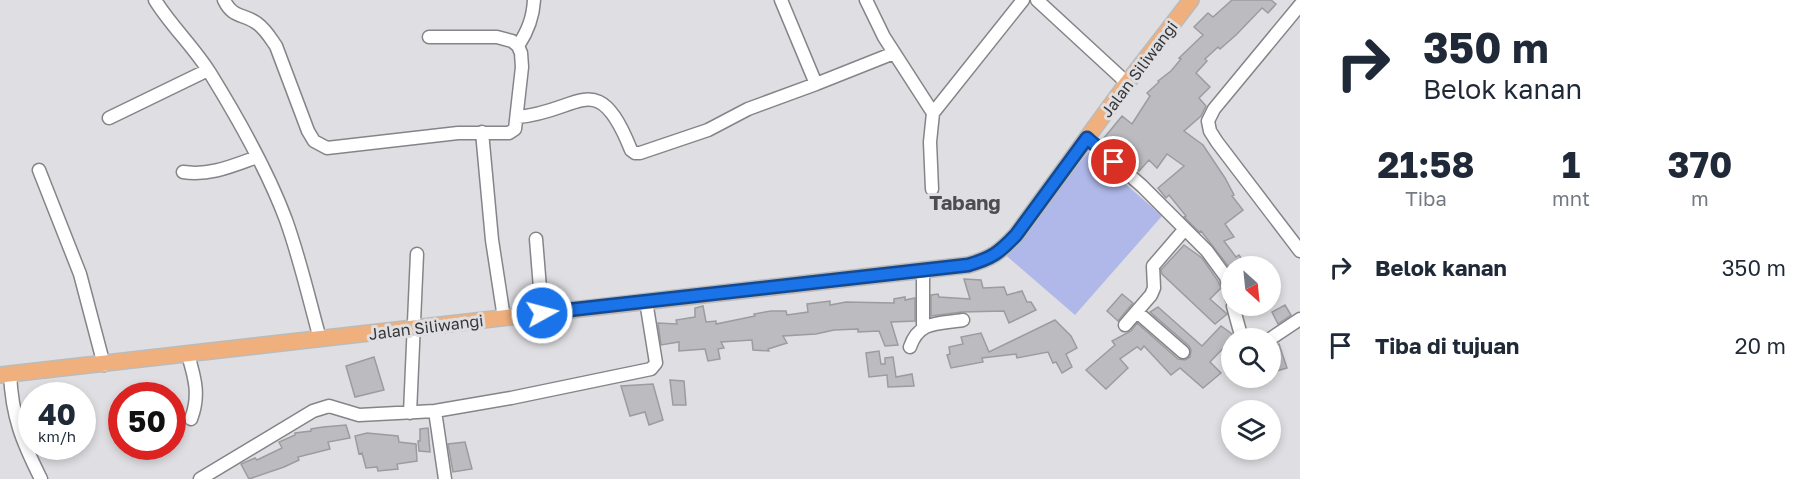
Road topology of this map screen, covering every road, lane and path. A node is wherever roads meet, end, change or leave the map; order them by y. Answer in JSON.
{"nodes":[{"id":1,"x":155,"y":0,"type":"edge"},
{"id":2,"x":224,"y":0,"type":"edge"},
{"id":3,"x":534,"y":0,"type":"edge"},
{"id":4,"x":781,"y":0,"type":"edge"},
{"id":5,"x":866,"y":0,"type":"edge"},
{"id":6,"x":1023,"y":0,"type":"edge"},
{"id":7,"x":1037,"y":0,"type":"edge"},
{"id":8,"x":1191,"y":0,"type":"edge"},
{"id":9,"x":1300,"y":5,"type":"edge"},
{"id":10,"x":429,"y":37,"type":"dead end"},
{"id":11,"x":518,"y":46,"type":"junction"},
{"id":12,"x":894,"y":53,"type":"junction"},
{"id":13,"x":208,"y":70,"type":"junction"},
{"id":14,"x":1127,"y":83,"type":"junction"},
{"id":15,"x":816,"y":84,"type":"junction"},
{"id":16,"x":933,"y":113,"type":"junction"},
{"id":17,"x":518,"y":117,"type":"junction"},
{"id":18,"x":109,"y":118,"type":"dead end"},
{"id":19,"x":482,"y":132,"type":"junction"},
{"id":20,"x":1087,"y":138,"type":"junction"},
{"id":21,"x":257,"y":157,"type":"junction"},
{"id":22,"x":39,"y":170,"type":"dead end"},
{"id":23,"x":183,"y":172,"type":"dead end"},
{"id":24,"x":932,"y":189,"type":"dead end"},
{"id":25,"x":1184,"y":230,"type":"junction"},
{"id":26,"x":536,"y":239,"type":"dead end"},
{"id":27,"x":1300,"y":251,"type":"edge"},
{"id":28,"x":417,"y":254,"type":"dead end"},
{"id":29,"x":923,"y":270,"type":"junction"},
{"id":30,"x":1221,"y":270,"type":"edge"},
{"id":31,"x":646,"y":301,"type":"junction"},
{"id":32,"x":1137,"y":312,"type":"junction"},
{"id":33,"x":542,"y":313,"type":"junction"},
{"id":34,"x":504,"y":318,"type":"junction"},
{"id":35,"x":1300,"y":319,"type":"edge"},
{"id":36,"x":963,"y":320,"type":"dead end"},
{"id":37,"x":1125,"y":325,"type":"dead end"},
{"id":38,"x":923,"y":327,"type":"junction"},
{"id":39,"x":414,"y":328,"type":"junction"},
{"id":40,"x":1281,"y":332,"type":"edge"},
{"id":41,"x":320,"y":339,"type":"junction"},
{"id":42,"x":910,"y":347,"type":"dead end"},
{"id":43,"x":1183,"y":352,"type":"dead end"},
{"id":44,"x":188,"y":355,"type":"junction"},
{"id":45,"x":104,"y":365,"type":"junction"},
{"id":46,"x":5,"y":375,"type":"edge"},
{"id":47,"x":435,"y":411,"type":"junction"},
{"id":48,"x":410,"y":413,"type":"junction"},
{"id":49,"x":191,"y":419,"type":"dead end"},
{"id":50,"x":41,"y":479,"type":"edge"},
{"id":51,"x":200,"y":479,"type":"edge"},
{"id":52,"x":445,"y":479,"type":"edge"}],
"edges":[{"from":1,"to":13,"type":"street"},
{"from":2,"to":19,"type":"street"},
{"from":3,"to":11,"type":"street"},
{"from":4,"to":15,"type":"street"},
{"from":5,"to":12,"type":"street"},
{"from":6,"to":16,"type":"street"},
{"from":7,"to":14,"type":"street"},
{"from":8,"to":14,"type":"main road","name":"Jalan Siliwangi"},
{"from":9,"to":27,"type":"street"},
{"from":10,"to":11,"type":"street"},
{"from":11,"to":17,"type":"street"},
{"from":12,"to":15,"type":"street"},
{"from":12,"to":16,"type":"street"},
{"from":13,"to":18,"type":"street"},
{"from":13,"to":21,"type":"street"},
{"from":14,"to":20,"type":"main road","name":"Jalan Siliwangi"},
{"from":15,"to":17,"type":"street"},
{"from":16,"to":24,"type":"street"},
{"from":17,"to":19,"type":"street"},
{"from":19,"to":34,"type":"street"},
{"from":20,"to":25,"type":"street"},
{"from":20,"to":29,"type":"main road","name":"Jalan Siliwangi"},
{"from":21,"to":23,"type":"street"},
{"from":21,"to":41,"type":"street"},
{"from":22,"to":45,"type":"street"},
{"from":25,"to":30,"type":"street"},
{"from":25,"to":32,"type":"street"},
{"from":26,"to":33,"type":"street"},
{"from":28,"to":39,"type":"street"},
{"from":29,"to":31,"type":"main road","name":"Jalan Siliwangi"},
{"from":29,"to":38,"type":"street"},
{"from":31,"to":33,"type":"main road","name":"Jalan Siliwangi"},
{"from":31,"to":47,"type":"street"},
{"from":32,"to":37,"type":"street"},
{"from":32,"to":43,"type":"street"},
{"from":33,"to":34,"type":"main road","name":"Jalan Siliwangi"},
{"from":34,"to":39,"type":"main road","name":"Jalan Siliwangi"},
{"from":35,"to":40,"type":"street"},
{"from":36,"to":38,"type":"street"},
{"from":38,"to":42,"type":"street"},
{"from":39,"to":41,"type":"main road","name":"Jalan Siliwangi"},
{"from":39,"to":48,"type":"street"},
{"from":41,"to":44,"type":"main road","name":"Jalan Siliwangi"},
{"from":44,"to":45,"type":"main road","name":"Jalan Siliwangi"},
{"from":44,"to":49,"type":"street"},
{"from":45,"to":46,"type":"main road","name":"Jalan Siliwangi"},
{"from":46,"to":50,"type":"street"},
{"from":47,"to":48,"type":"street"},
{"from":47,"to":52,"type":"street"},
{"from":48,"to":51,"type":"street"}]}
